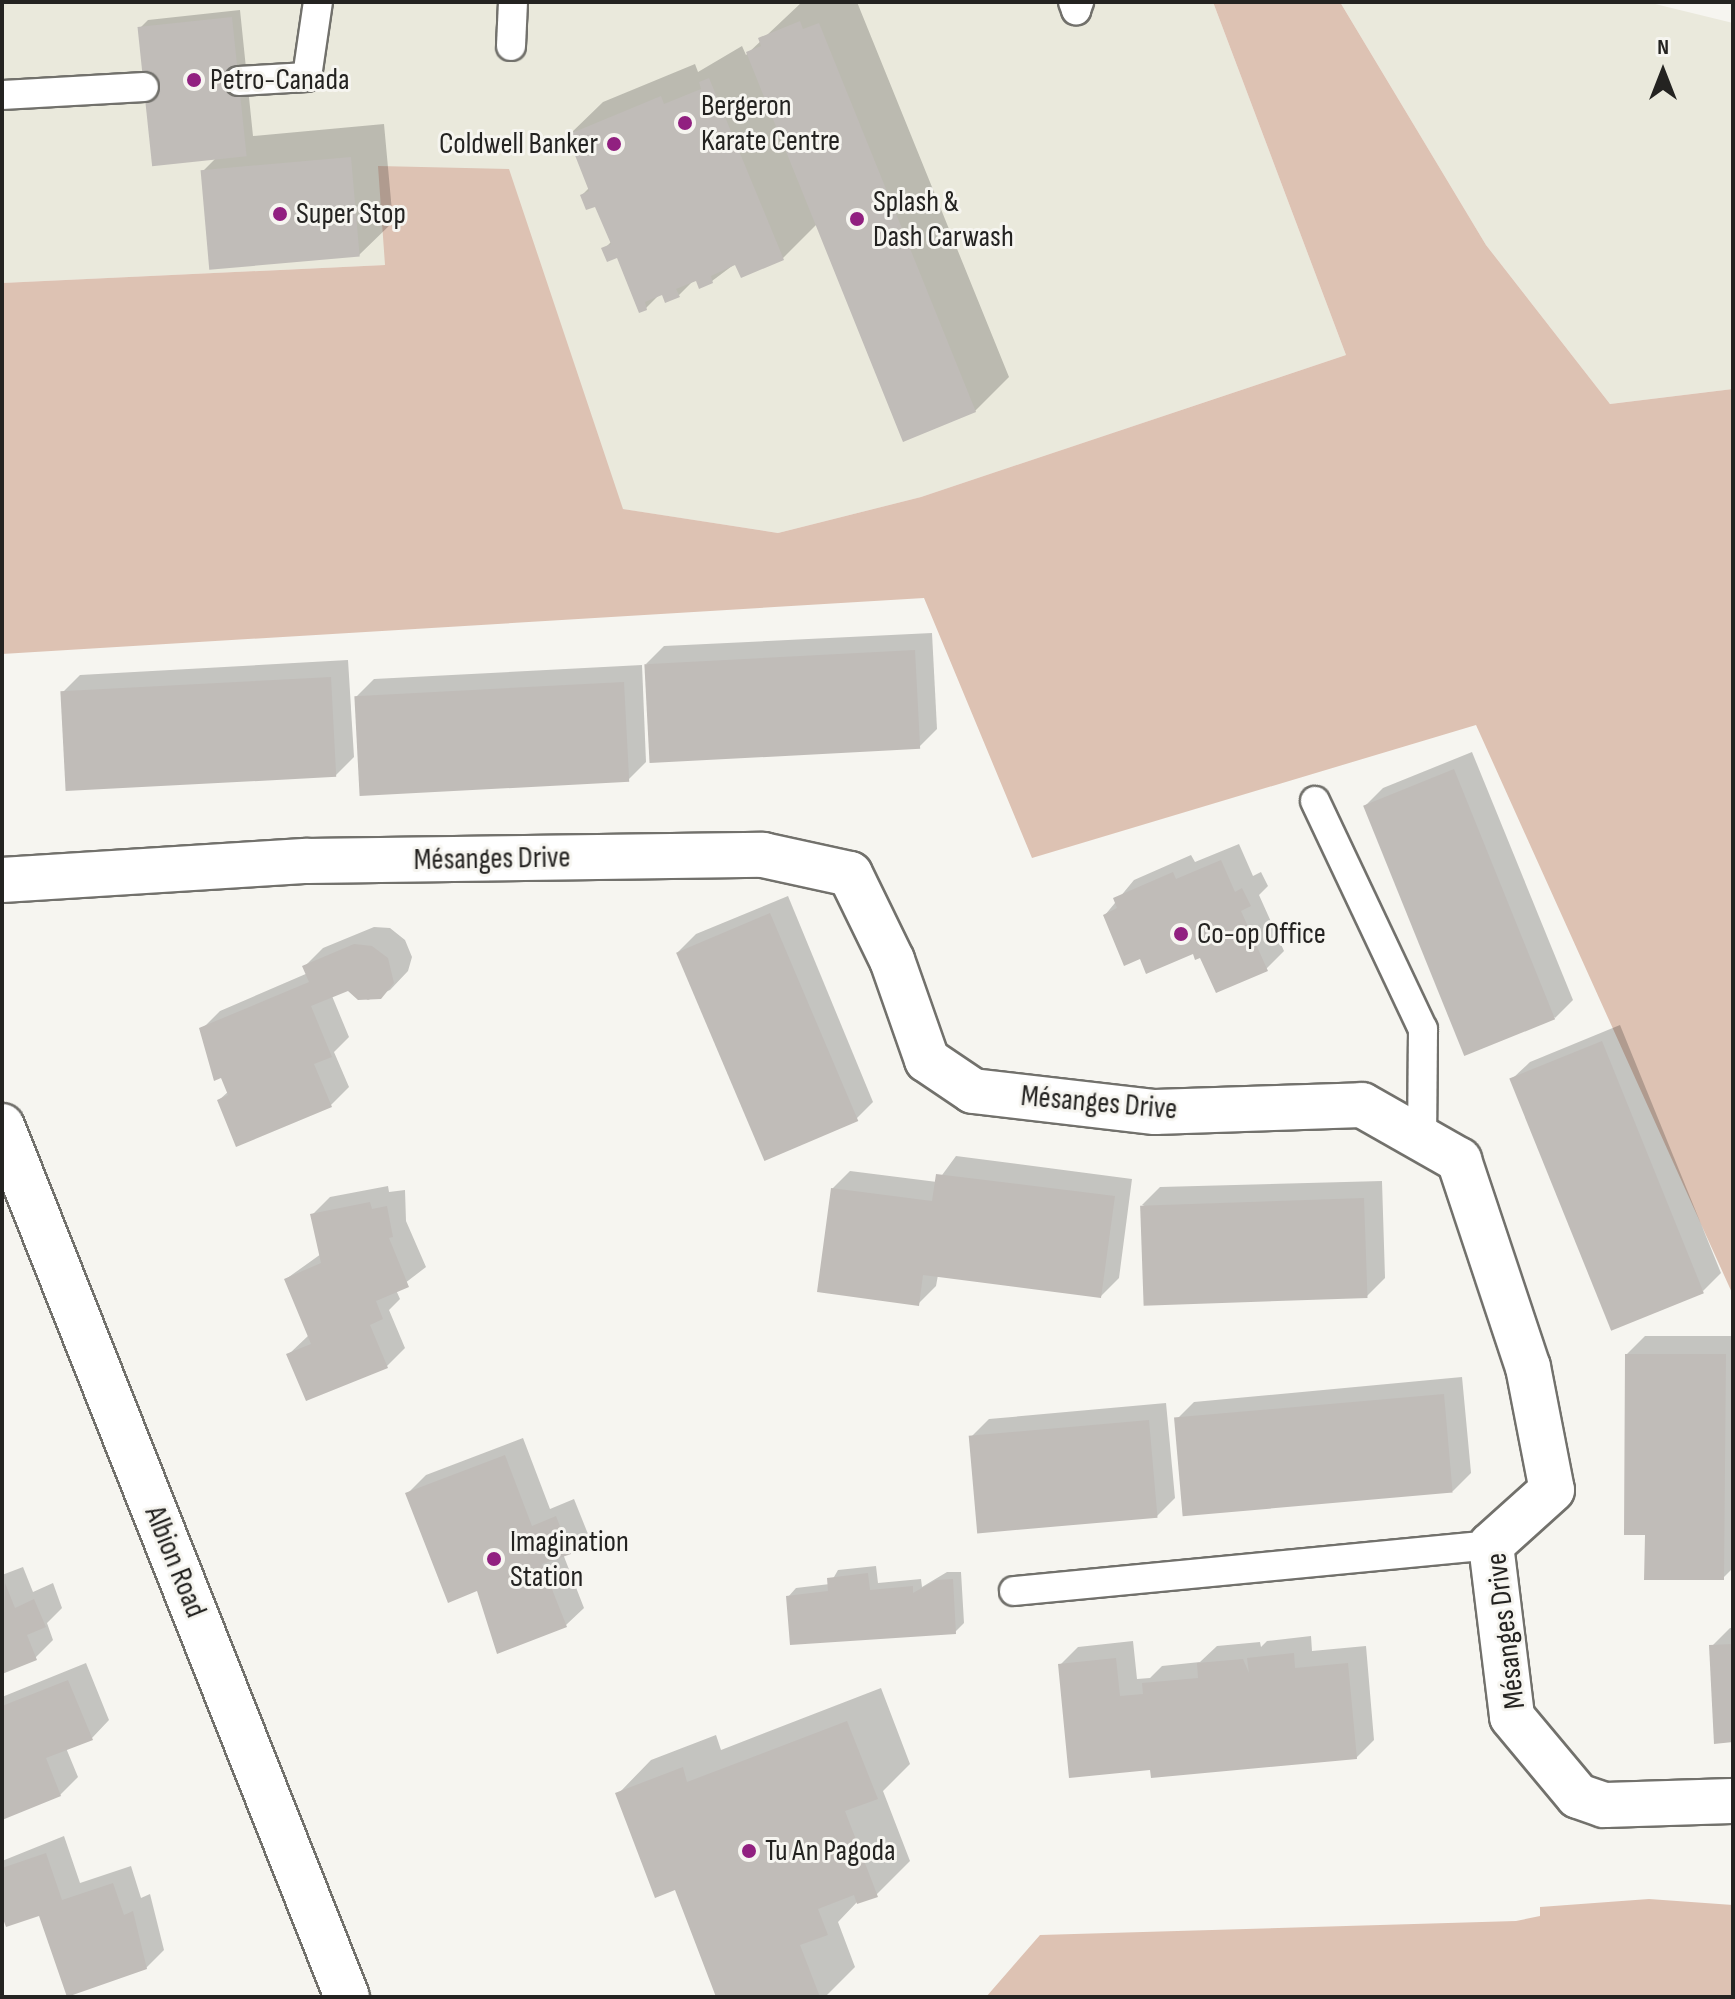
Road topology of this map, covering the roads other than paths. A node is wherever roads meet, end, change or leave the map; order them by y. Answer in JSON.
{"nodes":[{"id":1,"x":318,"y":2,"type":"edge"},
{"id":2,"x":513,"y":2,"type":"edge"},
{"id":3,"x":511,"y":46,"type":"dead end"},
{"id":4,"x":239,"y":81,"type":"dead end"},
{"id":5,"x":144,"y":87,"type":"dead end"},
{"id":6,"x":2,"y":95,"type":"edge"},
{"id":7,"x":1315,"y":801,"type":"dead end"},
{"id":8,"x":2,"y":880,"type":"edge"},
{"id":9,"x":2,"y":1126,"type":"edge"},
{"id":10,"x":1422,"y":1139,"type":"junction"},
{"id":11,"x":1491,"y":1545,"type":"junction"},
{"id":12,"x":1014,"y":1591,"type":"dead end"},
{"id":13,"x":1733,"y":1801,"type":"edge"},
{"id":14,"x":347,"y":1997,"type":"edge"}],
"edges":[{"from":1,"to":4,"type":"lane"},
{"from":2,"to":3,"type":"lane"},
{"from":5,"to":6,"type":"lane"},
{"from":7,"to":10,"type":"lane"},
{"from":8,"to":10,"type":"street","name":"Mésanges Drive"},
{"from":9,"to":14,"type":"street","name":"Albion Road"},
{"from":10,"to":11,"type":"street","name":"Mésanges Drive"},
{"from":11,"to":12,"type":"lane"},
{"from":11,"to":13,"type":"street","name":"Mésanges Drive"}]}
